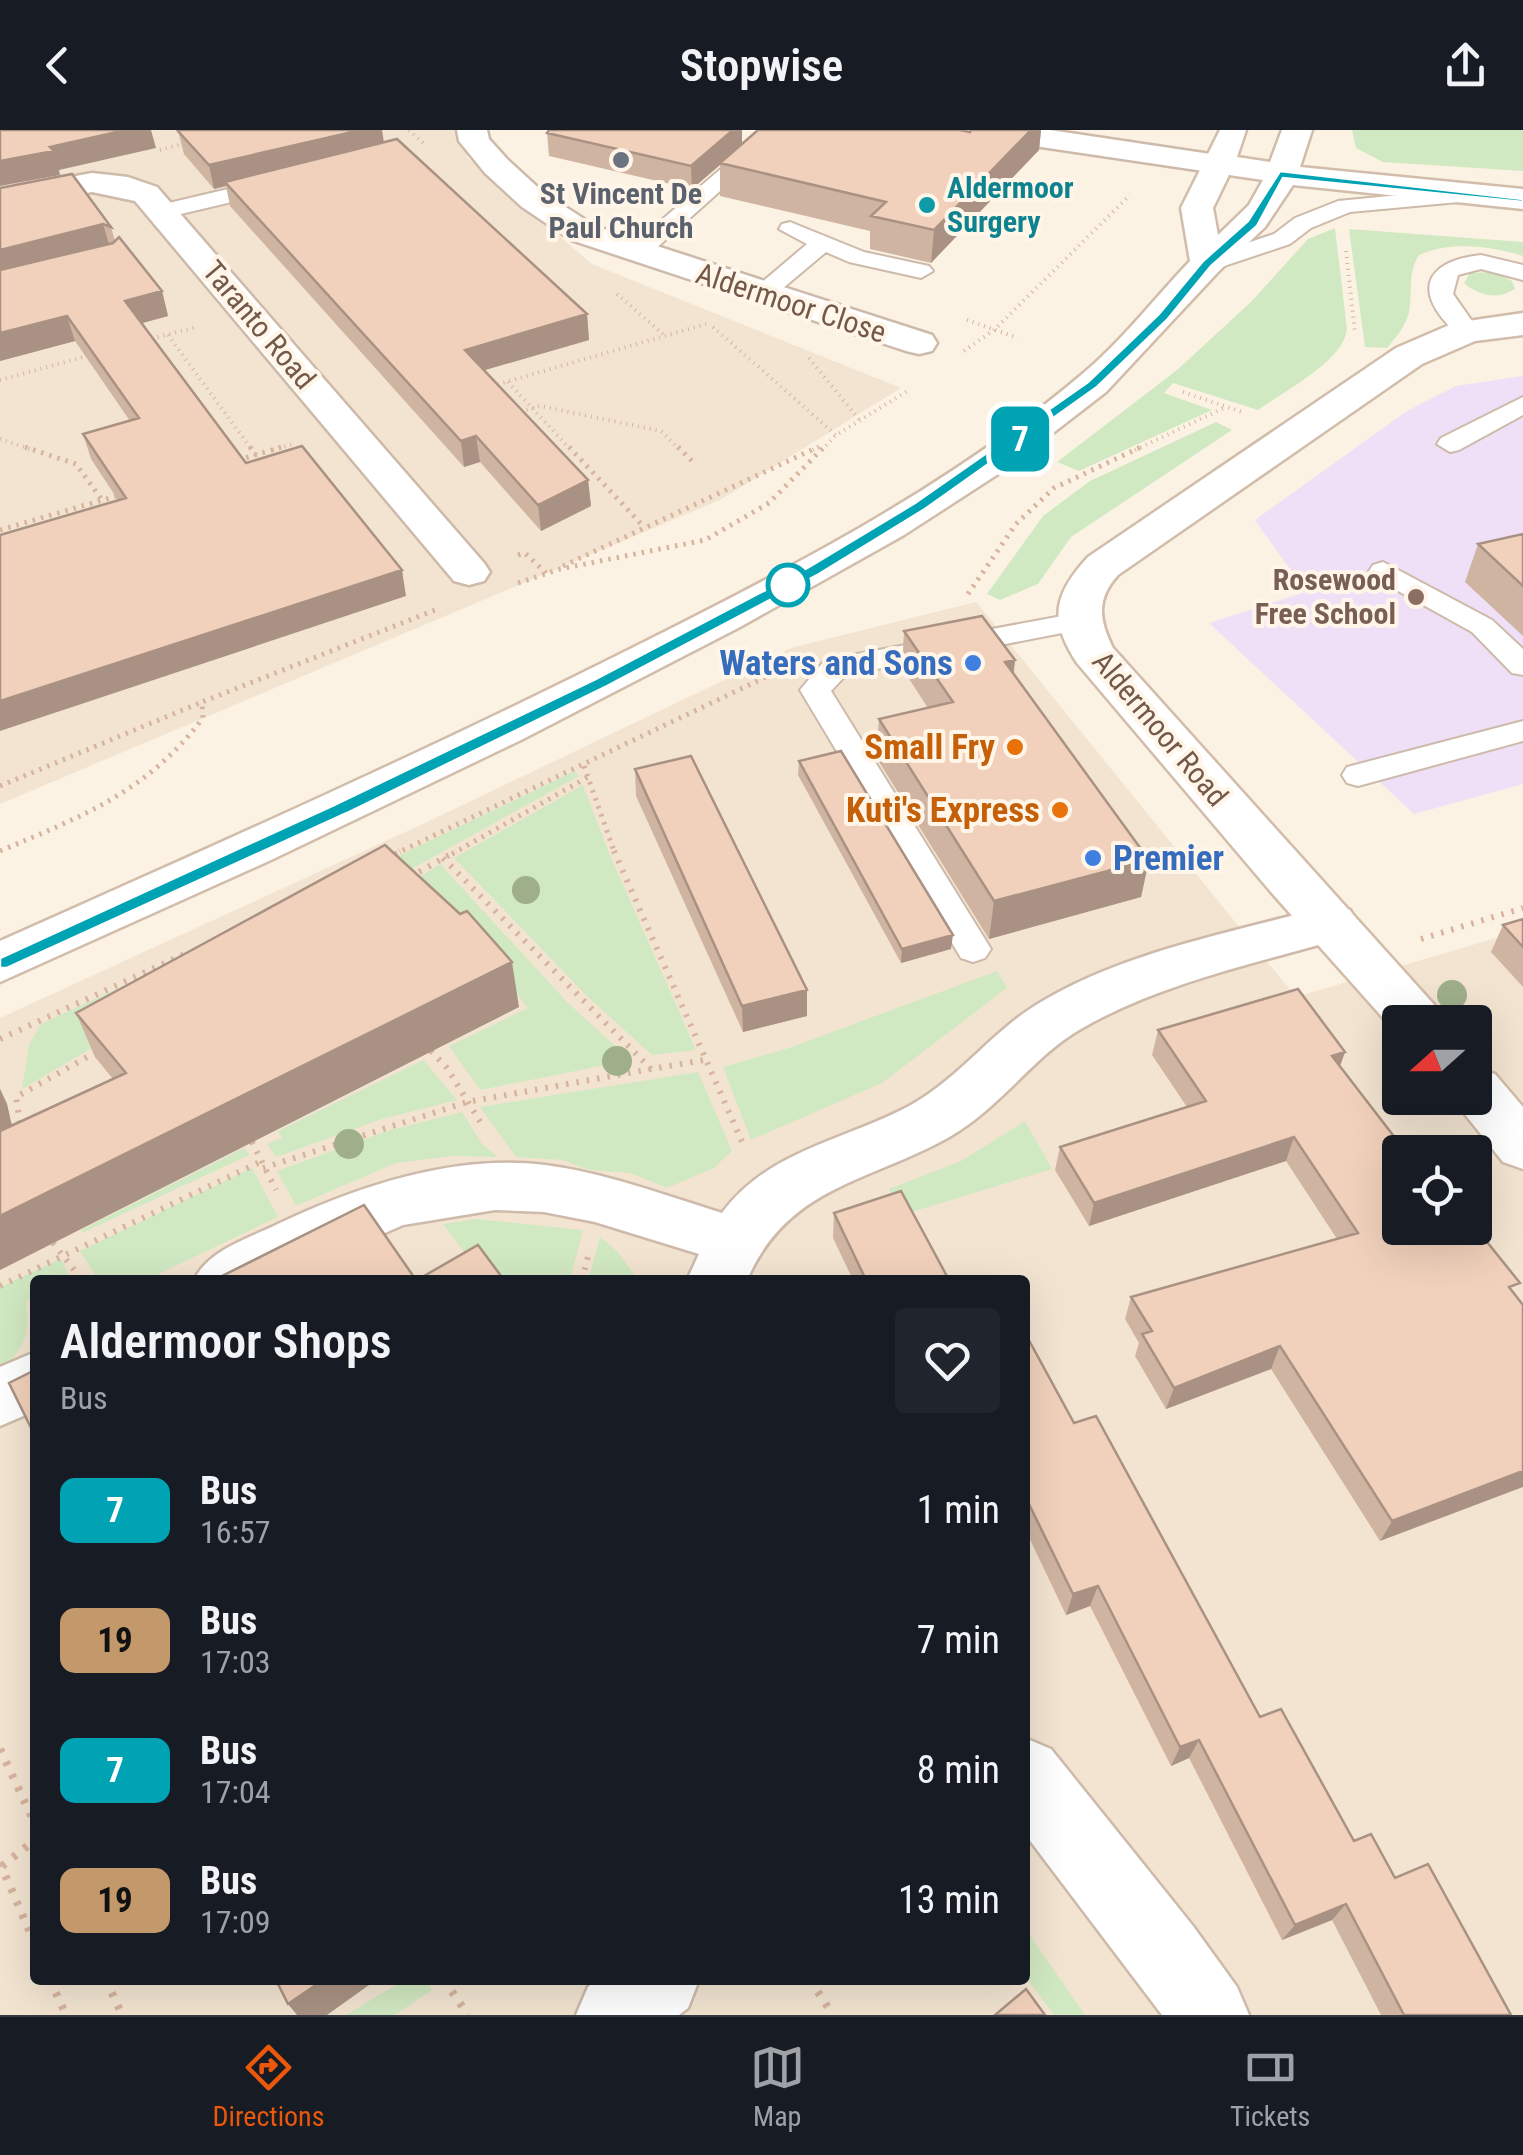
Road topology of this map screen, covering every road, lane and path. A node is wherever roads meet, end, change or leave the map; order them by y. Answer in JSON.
{"nodes":[{"id":1,"x":472,"y":130,"type":"edge"},
{"id":2,"x":987,"y":130,"type":"edge"},
{"id":3,"x":1234,"y":130,"type":"edge"},
{"id":4,"x":1297,"y":130,"type":"edge"},
{"id":5,"x":1057,"y":134,"type":"edge"},
{"id":6,"x":765,"y":141,"type":"edge"},
{"id":7,"x":185,"y":143,"type":"edge"},
{"id":8,"x":1218,"y":164,"type":"junction"},
{"id":9,"x":1280,"y":174,"type":"junction"},
{"id":10,"x":295,"y":180,"type":"edge"},
{"id":11,"x":116,"y":183,"type":"junction"},
{"id":12,"x":1137,"y":188,"type":"dead end"},
{"id":13,"x":1474,"y":195,"type":"junction"},
{"id":14,"x":1523,"y":199,"type":"edge"},
{"id":15,"x":0,"y":200,"type":"edge"},
{"id":16,"x":164,"y":211,"type":"junction"},
{"id":17,"x":790,"y":229,"type":"dead end"},
{"id":18,"x":1344,"y":239,"type":"dead end"},
{"id":19,"x":824,"y":242,"type":"junction"},
{"id":20,"x":636,"y":254,"type":"junction"},
{"id":21,"x":1207,"y":264,"type":"junction"},
{"id":22,"x":921,"y":271,"type":"edge"},
{"id":23,"x":1523,"y":273,"type":"edge"},
{"id":24,"x":762,"y":294,"type":"junction"},
{"id":25,"x":248,"y":313,"type":"junction"},
{"id":26,"x":822,"y":313,"type":"junction"},
{"id":27,"x":709,"y":323,"type":"junction"},
{"id":28,"x":1523,"y":324,"type":"edge"},
{"id":29,"x":784,"y":328,"type":"junction"},
{"id":30,"x":994,"y":330,"type":"dead end"},
{"id":31,"x":1467,"y":331,"type":"junction"},
{"id":32,"x":168,"y":334,"type":"junction"},
{"id":33,"x":919,"y":343,"type":"dead end"},
{"id":34,"x":130,"y":344,"type":"edge"},
{"id":35,"x":1357,"y":349,"type":"dead end"},
{"id":36,"x":93,"y":354,"type":"edge"},
{"id":37,"x":0,"y":380,"type":"edge"},
{"id":38,"x":508,"y":382,"type":"junction"},
{"id":39,"x":490,"y":387,"type":"edge"},
{"id":40,"x":1183,"y":392,"type":"dead end"},
{"id":41,"x":1523,"y":405,"type":"edge"},
{"id":42,"x":1226,"y":407,"type":"junction"},
{"id":43,"x":533,"y":408,"type":"junction"},
{"id":44,"x":515,"y":413,"type":"edge"},
{"id":45,"x":1253,"y":415,"type":"dead end"},
{"id":46,"x":862,"y":423,"type":"dead end"},
{"id":47,"x":345,"y":429,"type":"junction"},
{"id":48,"x":836,"y":436,"type":"dead end"},
{"id":49,"x":0,"y":439,"type":"edge"},
{"id":50,"x":829,"y":442,"type":"dead end"},
{"id":51,"x":1450,"y":444,"type":"dead end"},
{"id":52,"x":256,"y":455,"type":"junction"},
{"id":53,"x":222,"y":465,"type":"edge"},
{"id":54,"x":696,"y":465,"type":"dead end"},
{"id":55,"x":136,"y":490,"type":"edge"},
{"id":56,"x":102,"y":500,"type":"junction"},
{"id":57,"x":644,"y":527,"type":"junction"},
{"id":58,"x":1,"y":528,"type":"edge"},
{"id":59,"x":1383,"y":570,"type":"dead end"},
{"id":60,"x":469,"y":572,"type":"dead end"},
{"id":61,"x":542,"y":575,"type":"dead end"},
{"id":62,"x":953,"y":598,"type":"dead end"},
{"id":63,"x":1078,"y":622,"type":"junction"},
{"id":64,"x":1523,"y":666,"type":"edge"},
{"id":65,"x":783,"y":668,"type":"dead end"},
{"id":66,"x":202,"y":702,"type":"dead end"},
{"id":67,"x":1523,"y":731,"type":"edge"},
{"id":68,"x":584,"y":766,"type":"junction"},
{"id":69,"x":1358,"y":775,"type":"dead end"},
{"id":70,"x":588,"y":777,"type":"junction"},
{"id":71,"x":0,"y":786,"type":"edge"},
{"id":72,"x":443,"y":858,"type":"junction"},
{"id":73,"x":375,"y":863,"type":"edge"},
{"id":74,"x":396,"y":885,"type":"edge"},
{"id":75,"x":1523,"y":908,"type":"edge"},
{"id":76,"x":1348,"y":940,"type":"junction"},
{"id":77,"x":195,"y":949,"type":"edge"},
{"id":78,"x":973,"y":949,"type":"dead end"},
{"id":79,"x":0,"y":963,"type":"edge"},
{"id":80,"x":1403,"y":1005,"type":"edge"},
{"id":81,"x":0,"y":1039,"type":"edge"},
{"id":82,"x":99,"y":1051,"type":"edge"},
{"id":83,"x":432,"y":1051,"type":"edge"},
{"id":84,"x":704,"y":1060,"type":"junction"},
{"id":85,"x":650,"y":1069,"type":"junction"},
{"id":86,"x":467,"y":1102,"type":"junction"},
{"id":87,"x":1492,"y":1110,"type":"edge"},
{"id":88,"x":0,"y":1129,"type":"edge"},
{"id":89,"x":252,"y":1142,"type":"edge"},
{"id":90,"x":1523,"y":1146,"type":"edge"},
{"id":91,"x":746,"y":1150,"type":"dead end"},
{"id":92,"x":263,"y":1168,"type":"dead end"},
{"id":93,"x":543,"y":1190,"type":"junction"},
{"id":94,"x":53,"y":1243,"type":"edge"},
{"id":95,"x":63,"y":1256,"type":"junction"},
{"id":96,"x":726,"y":1261,"type":"edge"},
{"id":97,"x":78,"y":1275,"type":"edge"},
{"id":98,"x":234,"y":1275,"type":"edge"},
{"id":99,"x":0,"y":1286,"type":"edge"},
{"id":100,"x":30,"y":1383,"type":"edge"},
{"id":101,"x":0,"y":1398,"type":"edge"},
{"id":102,"x":0,"y":1749,"type":"edge"},
{"id":103,"x":1030,"y":1781,"type":"edge"},
{"id":104,"x":30,"y":1813,"type":"edge"},
{"id":105,"x":30,"y":1844,"type":"edge"},
{"id":106,"x":1,"y":1865,"type":"edge"},
{"id":107,"x":30,"y":1932,"type":"edge"},
{"id":108,"x":52,"y":1985,"type":"edge"},
{"id":109,"x":108,"y":1985,"type":"edge"},
{"id":110,"x":447,"y":1985,"type":"edge"},
{"id":111,"x":654,"y":1985,"type":"edge"},
{"id":112,"x":813,"y":1985,"type":"edge"},
{"id":113,"x":66,"y":2015,"type":"edge"},
{"id":114,"x":122,"y":2015,"type":"edge"},
{"id":115,"x":468,"y":2015,"type":"edge"},
{"id":116,"x":616,"y":2015,"type":"edge"},
{"id":117,"x":833,"y":2015,"type":"edge"},
{"id":118,"x":1209,"y":2015,"type":"edge"}],
"edges":[{"from":1,"to":20,"type":"street","name":"Aldermoor Close"},
{"from":2,"to":5,"type":"street"},
{"from":3,"to":8,"type":"street"},
{"from":4,"to":9,"type":"street"},
{"from":5,"to":8,"type":"street"},
{"from":6,"to":20,"type":"lane"},
{"from":7,"to":11,"type":"path"},
{"from":8,"to":9,"type":"street"},
{"from":8,"to":21,"type":"street"},
{"from":9,"to":13,"type":"street"},
{"from":9,"to":21,"type":"street"},
{"from":10,"to":16,"type":"lane"},
{"from":11,"to":15,"type":"street"},
{"from":11,"to":16,"type":"street","name":"Taranto Road"},
{"from":12,"to":30,"type":"path"},
{"from":13,"to":14,"type":"street"},
{"from":13,"to":21,"type":"lane"},
{"from":16,"to":25,"type":"street","name":"Taranto Road"},
{"from":17,"to":19,"type":"lane"},
{"from":18,"to":35,"type":"path"},
{"from":19,"to":22,"type":"lane"},
{"from":19,"to":24,"type":"lane"},
{"from":20,"to":24,"type":"street","name":"Aldermoor Close"},
{"from":21,"to":79,"type":"street"},
{"from":23,"to":31,"type":"lane"},
{"from":24,"to":26,"type":"street","name":"Aldermoor Close"},
{"from":25,"to":32,"type":"path"},
{"from":25,"to":47,"type":"street","name":"Taranto Road"},
{"from":26,"to":29,"type":"path"},
{"from":26,"to":33,"type":"street","name":"Aldermoor Close"},
{"from":27,"to":29,"type":"path"},
{"from":27,"to":38,"type":"path"},
{"from":27,"to":48,"type":"path"},
{"from":28,"to":31,"type":"street","name":"Aldermoor Road"},
{"from":29,"to":46,"type":"path"},
{"from":31,"to":63,"type":"street","name":"Aldermoor Road"},
{"from":32,"to":34,"type":"path"},
{"from":32,"to":52,"type":"path"},
{"from":36,"to":37,"type":"path"},
{"from":38,"to":39,"type":"path"},
{"from":38,"to":43,"type":"path"},
{"from":40,"to":42,"type":"path"},
{"from":41,"to":51,"type":"lane"},
{"from":42,"to":45,"type":"path"},
{"from":42,"to":62,"type":"path"},
{"from":43,"to":44,"type":"path"},
{"from":43,"to":54,"type":"path"},
{"from":43,"to":57,"type":"path"},
{"from":47,"to":52,"type":"path"},
{"from":47,"to":60,"type":"street","name":"Taranto Road"},
{"from":49,"to":56,"type":"path"},
{"from":50,"to":57,"type":"path"},
{"from":52,"to":53,"type":"path"},
{"from":55,"to":56,"type":"path"},
{"from":56,"to":58,"type":"path"},
{"from":57,"to":61,"type":"path"},
{"from":59,"to":64,"type":"lane"},
{"from":63,"to":76,"type":"street","name":"Aldermoor Road"},
{"from":63,"to":78,"type":"lane"},
{"from":65,"to":68,"type":"path"},
{"from":66,"to":71,"type":"path"},
{"from":67,"to":69,"type":"lane"},
{"from":68,"to":70,"type":"path"},
{"from":68,"to":73,"type":"path"},
{"from":70,"to":72,"type":"path"},
{"from":70,"to":84,"type":"path"},
{"from":72,"to":74,"type":"path"},
{"from":72,"to":85,"type":"path"},
{"from":75,"to":76,"type":"path"},
{"from":76,"to":80,"type":"street","name":"Aldermoor Road"},
{"from":76,"to":96,"type":"street"},
{"from":77,"to":81,"type":"path"},
{"from":82,"to":88,"type":"path"},
{"from":83,"to":86,"type":"path"},
{"from":84,"to":85,"type":"path"},
{"from":84,"to":91,"type":"path"},
{"from":85,"to":86,"type":"path"},
{"from":86,"to":92,"type":"path"},
{"from":86,"to":93,"type":"path"},
{"from":87,"to":90,"type":"street"},
{"from":89,"to":95,"type":"path"},
{"from":93,"to":96,"type":"street"},
{"from":93,"to":98,"type":"street"},
{"from":94,"to":95,"type":"path"},
{"from":95,"to":97,"type":"path"},
{"from":95,"to":99,"type":"path"},
{"from":100,"to":101,"type":"street"},
{"from":102,"to":104,"type":"path"},
{"from":103,"to":118,"type":"street"},
{"from":105,"to":106,"type":"path"},
{"from":106,"to":107,"type":"path"},
{"from":108,"to":113,"type":"path"},
{"from":109,"to":114,"type":"path"},
{"from":110,"to":115,"type":"path"},
{"from":111,"to":116,"type":"street"},
{"from":112,"to":117,"type":"path"}]}
